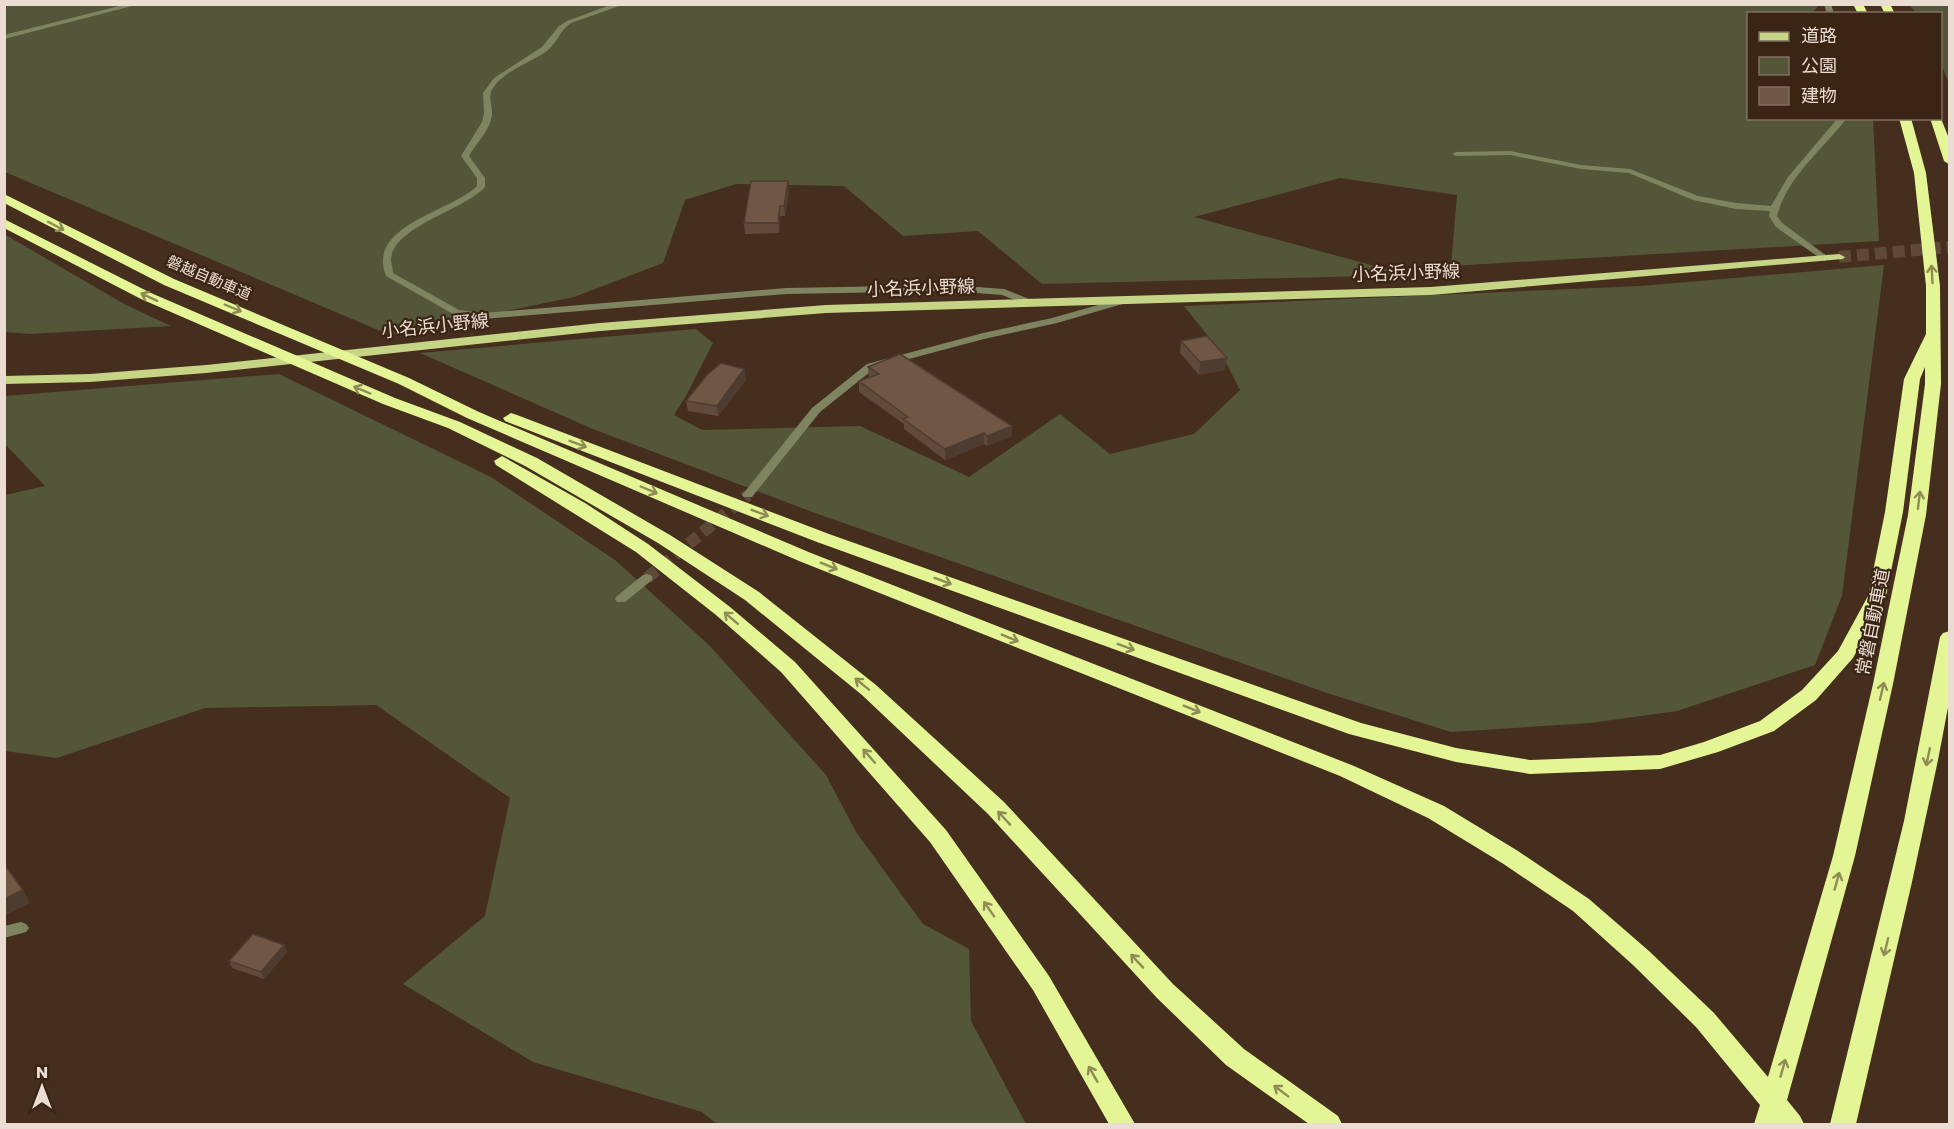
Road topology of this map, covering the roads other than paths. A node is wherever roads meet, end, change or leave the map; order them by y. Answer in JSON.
{"nodes":[{"id":1,"x":137,"y":4,"type":"edge"},
{"id":2,"x":622,"y":4,"type":"edge"},
{"id":3,"x":4,"y":37,"type":"edge"},
{"id":4,"x":1841,"y":120,"type":"edge"},
{"id":5,"x":1906,"y":120,"type":"edge"},
{"id":6,"x":1937,"y":120,"type":"edge"},
{"id":7,"x":1456,"y":154,"type":"dead end"},
{"id":8,"x":1950,"y":161,"type":"edge"},
{"id":9,"x":4,"y":198,"type":"edge"},
{"id":10,"x":1773,"y":209,"type":"junction"},
{"id":11,"x":4,"y":223,"type":"edge"},
{"id":12,"x":1839,"y":257,"type":"tunnel mouth"},
{"id":13,"x":1824,"y":258,"type":"junction"},
{"id":14,"x":1124,"y":300,"type":"junction"},
{"id":15,"x":1031,"y":303,"type":"junction"},
{"id":16,"x":1934,"y":332,"type":"junction"},
{"id":17,"x":4,"y":380,"type":"edge"},
{"id":18,"x":404,"y":381,"type":"junction"},
{"id":19,"x":389,"y":401,"type":"junction"},
{"id":20,"x":748,"y":495,"type":"tunnel mouth"},
{"id":21,"x":647,"y":578,"type":"tunnel mouth"},
{"id":22,"x":621,"y":599,"type":"dead end"},
{"id":23,"x":1950,"y":637,"type":"edge"},
{"id":24,"x":21,"y":928,"type":"dead end"},
{"id":25,"x":4,"y":932,"type":"edge"},
{"id":26,"x":1122,"y":1125,"type":"edge"},
{"id":27,"x":1329,"y":1125,"type":"edge"},
{"id":28,"x":1767,"y":1125,"type":"edge"},
{"id":29,"x":1791,"y":1125,"type":"edge"},
{"id":30,"x":1843,"y":1125,"type":"edge"}],
"edges":[{"from":1,"to":3,"type":"street"},
{"from":2,"to":15,"type":"street"},
{"from":4,"to":10,"type":"street"},
{"from":16,"to":5,"type":"highway","name":"常磐自動車道","one_way":true},
{"from":6,"to":8,"type":"highway"},
{"from":7,"to":10,"type":"street"},
{"from":9,"to":18,"type":"highway","name":"磐越自動車道","one_way":true},
{"from":10,"to":13,"type":"street"},
{"from":19,"to":11,"type":"highway","one_way":true},
{"from":12,"to":13,"type":"main road","name":"小名浜小野線"},
{"from":13,"to":14,"type":"main road","name":"小名浜小野線"},
{"from":14,"to":15,"type":"main road","name":"小名浜小野線"},
{"from":14,"to":20,"type":"street"},
{"from":15,"to":17,"type":"main road","name":"小名浜小野線"},
{"from":18,"to":16,"type":"highway","one_way":true},
{"from":28,"to":16,"type":"highway","name":"常磐自動車道","one_way":true},
{"from":18,"to":29,"type":"highway","one_way":true},
{"from":26,"to":19,"type":"highway","one_way":true},
{"from":27,"to":19,"type":"highway","one_way":true},
{"from":21,"to":22,"type":"street"},
{"from":23,"to":30,"type":"highway","one_way":true},
{"from":24,"to":25,"type":"street"}]}
